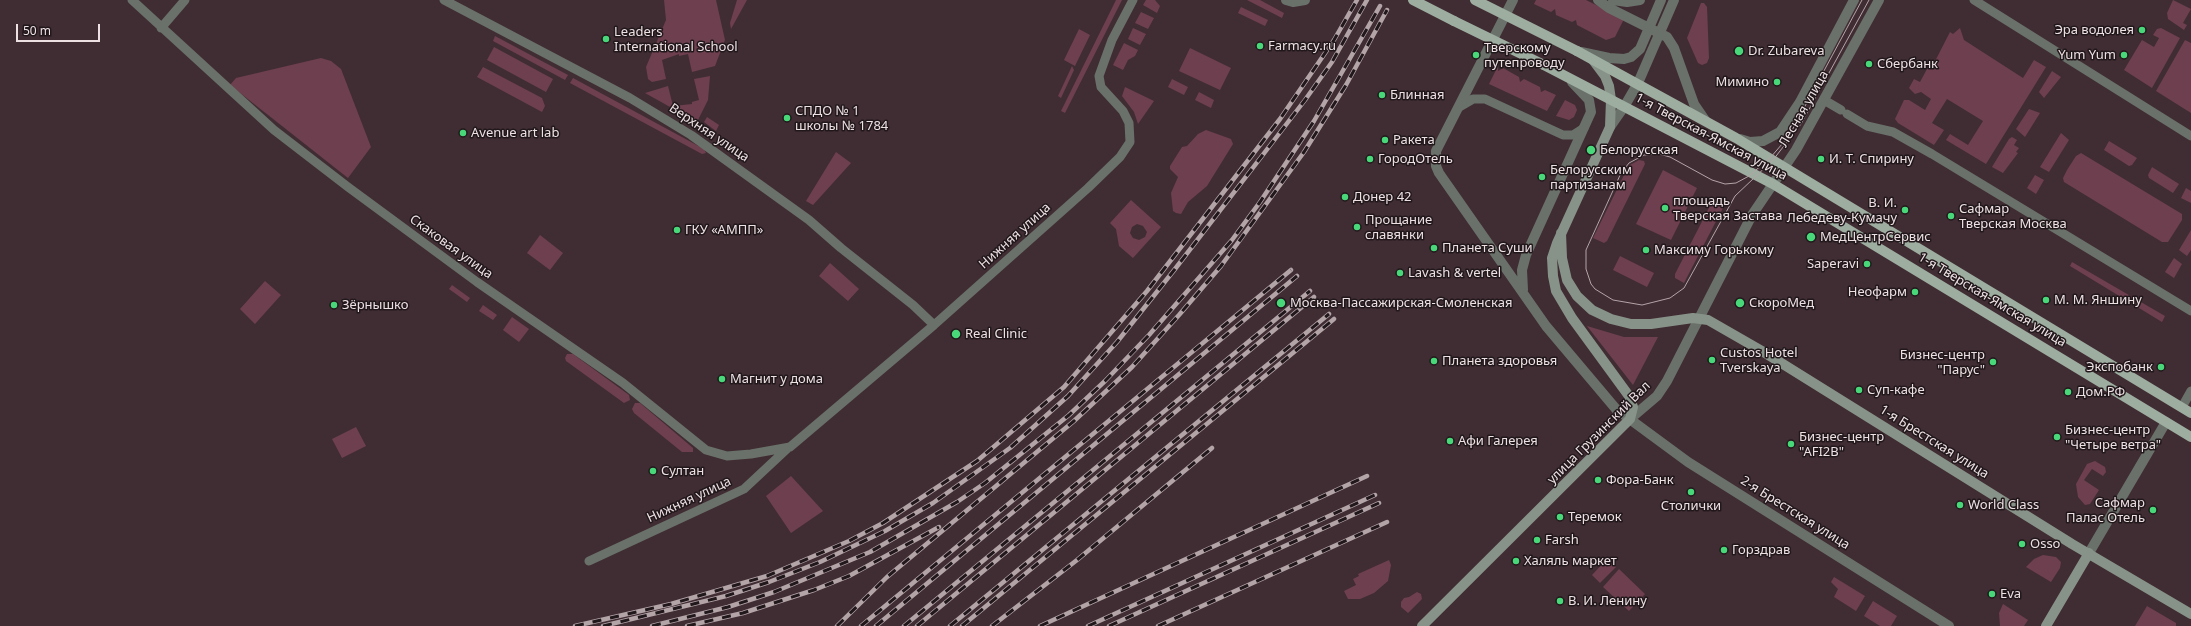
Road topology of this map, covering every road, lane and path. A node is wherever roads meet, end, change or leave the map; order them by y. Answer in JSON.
{"nodes":[{"id":1,"x":132,"y":0,"type":"edge"},
{"id":2,"x":185,"y":0,"type":"edge"},
{"id":3,"x":444,"y":0,"type":"edge"},
{"id":4,"x":1133,"y":0,"type":"edge"},
{"id":5,"x":1286,"y":0,"type":"edge"},
{"id":6,"x":1305,"y":0,"type":"edge"},
{"id":7,"x":1413,"y":0,"type":"edge"},
{"id":8,"x":1475,"y":0,"type":"edge"},
{"id":9,"x":1514,"y":0,"type":"edge"},
{"id":10,"x":1598,"y":0,"type":"edge"},
{"id":11,"x":1613,"y":0,"type":"edge"},
{"id":12,"x":1640,"y":0,"type":"edge"},
{"id":13,"x":1661,"y":0,"type":"edge"},
{"id":14,"x":1674,"y":0,"type":"edge"},
{"id":15,"x":1854,"y":0,"type":"edge"},
{"id":16,"x":1879,"y":0,"type":"edge"},
{"id":17,"x":1974,"y":0,"type":"edge"},
{"id":18,"x":161,"y":28,"type":"junction"},
{"id":19,"x":1651,"y":28,"type":"junction"},
{"id":20,"x":1661,"y":33,"type":"junction"},
{"id":21,"x":1577,"y":51,"type":"junction"},
{"id":22,"x":1592,"y":58,"type":"junction"},
{"id":23,"x":1565,"y":76,"type":"junction"},
{"id":24,"x":1638,"y":83,"type":"junction"},
{"id":25,"x":1611,"y":100,"type":"junction"},
{"id":26,"x":1824,"y":100,"type":"junction"},
{"id":27,"x":1461,"y":106,"type":"junction"},
{"id":28,"x":1624,"y":107,"type":"junction"},
{"id":29,"x":1705,"y":120,"type":"junction"},
{"id":30,"x":1586,"y":125,"type":"junction"},
{"id":31,"x":1610,"y":127,"type":"junction"},
{"id":32,"x":2191,"y":136,"type":"edge"},
{"id":33,"x":1736,"y":138,"type":"junction"},
{"id":34,"x":1784,"y":167,"type":"junction"},
{"id":35,"x":1773,"y":184,"type":"junction"},
{"id":36,"x":1561,"y":233,"type":"junction"},
{"id":37,"x":1529,"y":301,"type":"junction"},
{"id":38,"x":2191,"y":311,"type":"edge"},
{"id":39,"x":1700,"y":318,"type":"junction"},
{"id":40,"x":934,"y":326,"type":"junction"},
{"id":41,"x":2191,"y":390,"type":"edge"},
{"id":42,"x":2182,"y":407,"type":"junction"},
{"id":43,"x":2191,"y":413,"type":"edge"},
{"id":44,"x":1630,"y":419,"type":"junction"},
{"id":45,"x":2166,"y":422,"type":"junction"},
{"id":46,"x":2191,"y":437,"type":"edge"},
{"id":47,"x":786,"y":448,"type":"junction"},
{"id":48,"x":2089,"y":553,"type":"junction"},
{"id":49,"x":589,"y":561,"type":"dead end"},
{"id":50,"x":2191,"y":614,"type":"edge"},
{"id":51,"x":1422,"y":626,"type":"edge"},
{"id":52,"x":1949,"y":626,"type":"edge"},
{"id":53,"x":2046,"y":626,"type":"edge"}],
"edges":[{"from":1,"to":18,"type":"street","name":"Скаковая улица"},
{"from":2,"to":18,"type":"street"},
{"from":3,"to":40,"type":"street","name":"Верхняя улица"},
{"from":4,"to":40,"type":"street","name":"Нижняя улица"},
{"from":5,"to":6,"type":"street"},
{"from":7,"to":23,"type":"main road","name":"1-я Тверская-Ямская улица","bridge":true},
{"from":8,"to":21,"type":"main road","name":"1-я Тверская-Ямская улица","bridge":true},
{"from":9,"to":27,"type":"street"},
{"from":10,"to":19,"type":"street"},
{"from":11,"to":12,"type":"street"},
{"from":13,"to":19,"type":"street"},
{"from":14,"to":20,"type":"street"},
{"from":15,"to":33,"type":"street","name":"Лесная улица"},
{"from":16,"to":26,"type":"street","name":"Лесная улица"},
{"from":17,"to":32,"type":"street"},
{"from":18,"to":47,"type":"street","name":"Скаковая улица"},
{"from":19,"to":20,"type":"street"},
{"from":19,"to":21,"type":"street"},
{"from":20,"to":24,"type":"street"},
{"from":20,"to":29,"type":"street"},
{"from":21,"to":22,"type":"main road","name":"1-я Тверская-Ямская улица"},
{"from":22,"to":24,"type":"main road","name":"1-я Тверская-Ямская улица"},
{"from":22,"to":25,"type":"main road"},
{"from":23,"to":25,"type":"main road","name":"1-я Тверская-Ямская улица"},
{"from":23,"to":30,"type":"street"},
{"from":24,"to":28,"type":"street"},
{"from":24,"to":29,"type":"main road","name":"1-я Тверская-Ямская улица"},
{"from":25,"to":28,"type":"main road","name":"1-я Тверская-Ямская улица"},
{"from":25,"to":31,"type":"main road"},
{"from":26,"to":34,"type":"street","name":"Лесная улица"},
{"from":26,"to":38,"type":"street"},
{"from":27,"to":30,"type":"street"},
{"from":27,"to":37,"type":"street"},
{"from":28,"to":31,"type":"street"},
{"from":28,"to":35,"type":"main road","name":"1-я Тверская-Ямская улица"},
{"from":29,"to":33,"type":"main road","name":"1-я Тверская-Ямская улица"},
{"from":30,"to":37,"type":"street"},
{"from":31,"to":36,"type":"main road"},
{"from":33,"to":34,"type":"main road","name":"1-я Тверская-Ямская улица"},
{"from":34,"to":35,"type":"street","name":"Лесная улица"},
{"from":34,"to":42,"type":"main road","name":"1-я Тверская-Ямская улица"},
{"from":35,"to":39,"type":"street","name":"улица Грузинский Вал"},
{"from":35,"to":45,"type":"main road","name":"1-я Тверская-Ямская улица"},
{"from":36,"to":39,"type":"main road","name":"1-я Брестская улица"},
{"from":36,"to":44,"type":"main road"},
{"from":37,"to":44,"type":"street"},
{"from":39,"to":44,"type":"street","name":"улица Грузинский Вал"},
{"from":39,"to":48,"type":"main road","name":"1-я Брестская улица"},
{"from":40,"to":47,"type":"street","name":"Нижняя улица"},
{"from":41,"to":42,"type":"street"},
{"from":42,"to":43,"type":"main road","name":"1-я Тверская-Ямская улица"},
{"from":44,"to":51,"type":"main road","name":"улица Грузинский Вал"},
{"from":44,"to":52,"type":"street","name":"2-я Брестская улица"},
{"from":45,"to":46,"type":"main road","name":"1-я Тверская-Ямская улица"},
{"from":45,"to":48,"type":"street"},
{"from":47,"to":49,"type":"street","name":"Нижняя улица"},
{"from":48,"to":50,"type":"main road","name":"1-я Брестская улица"},
{"from":48,"to":53,"type":"main road"}]}
